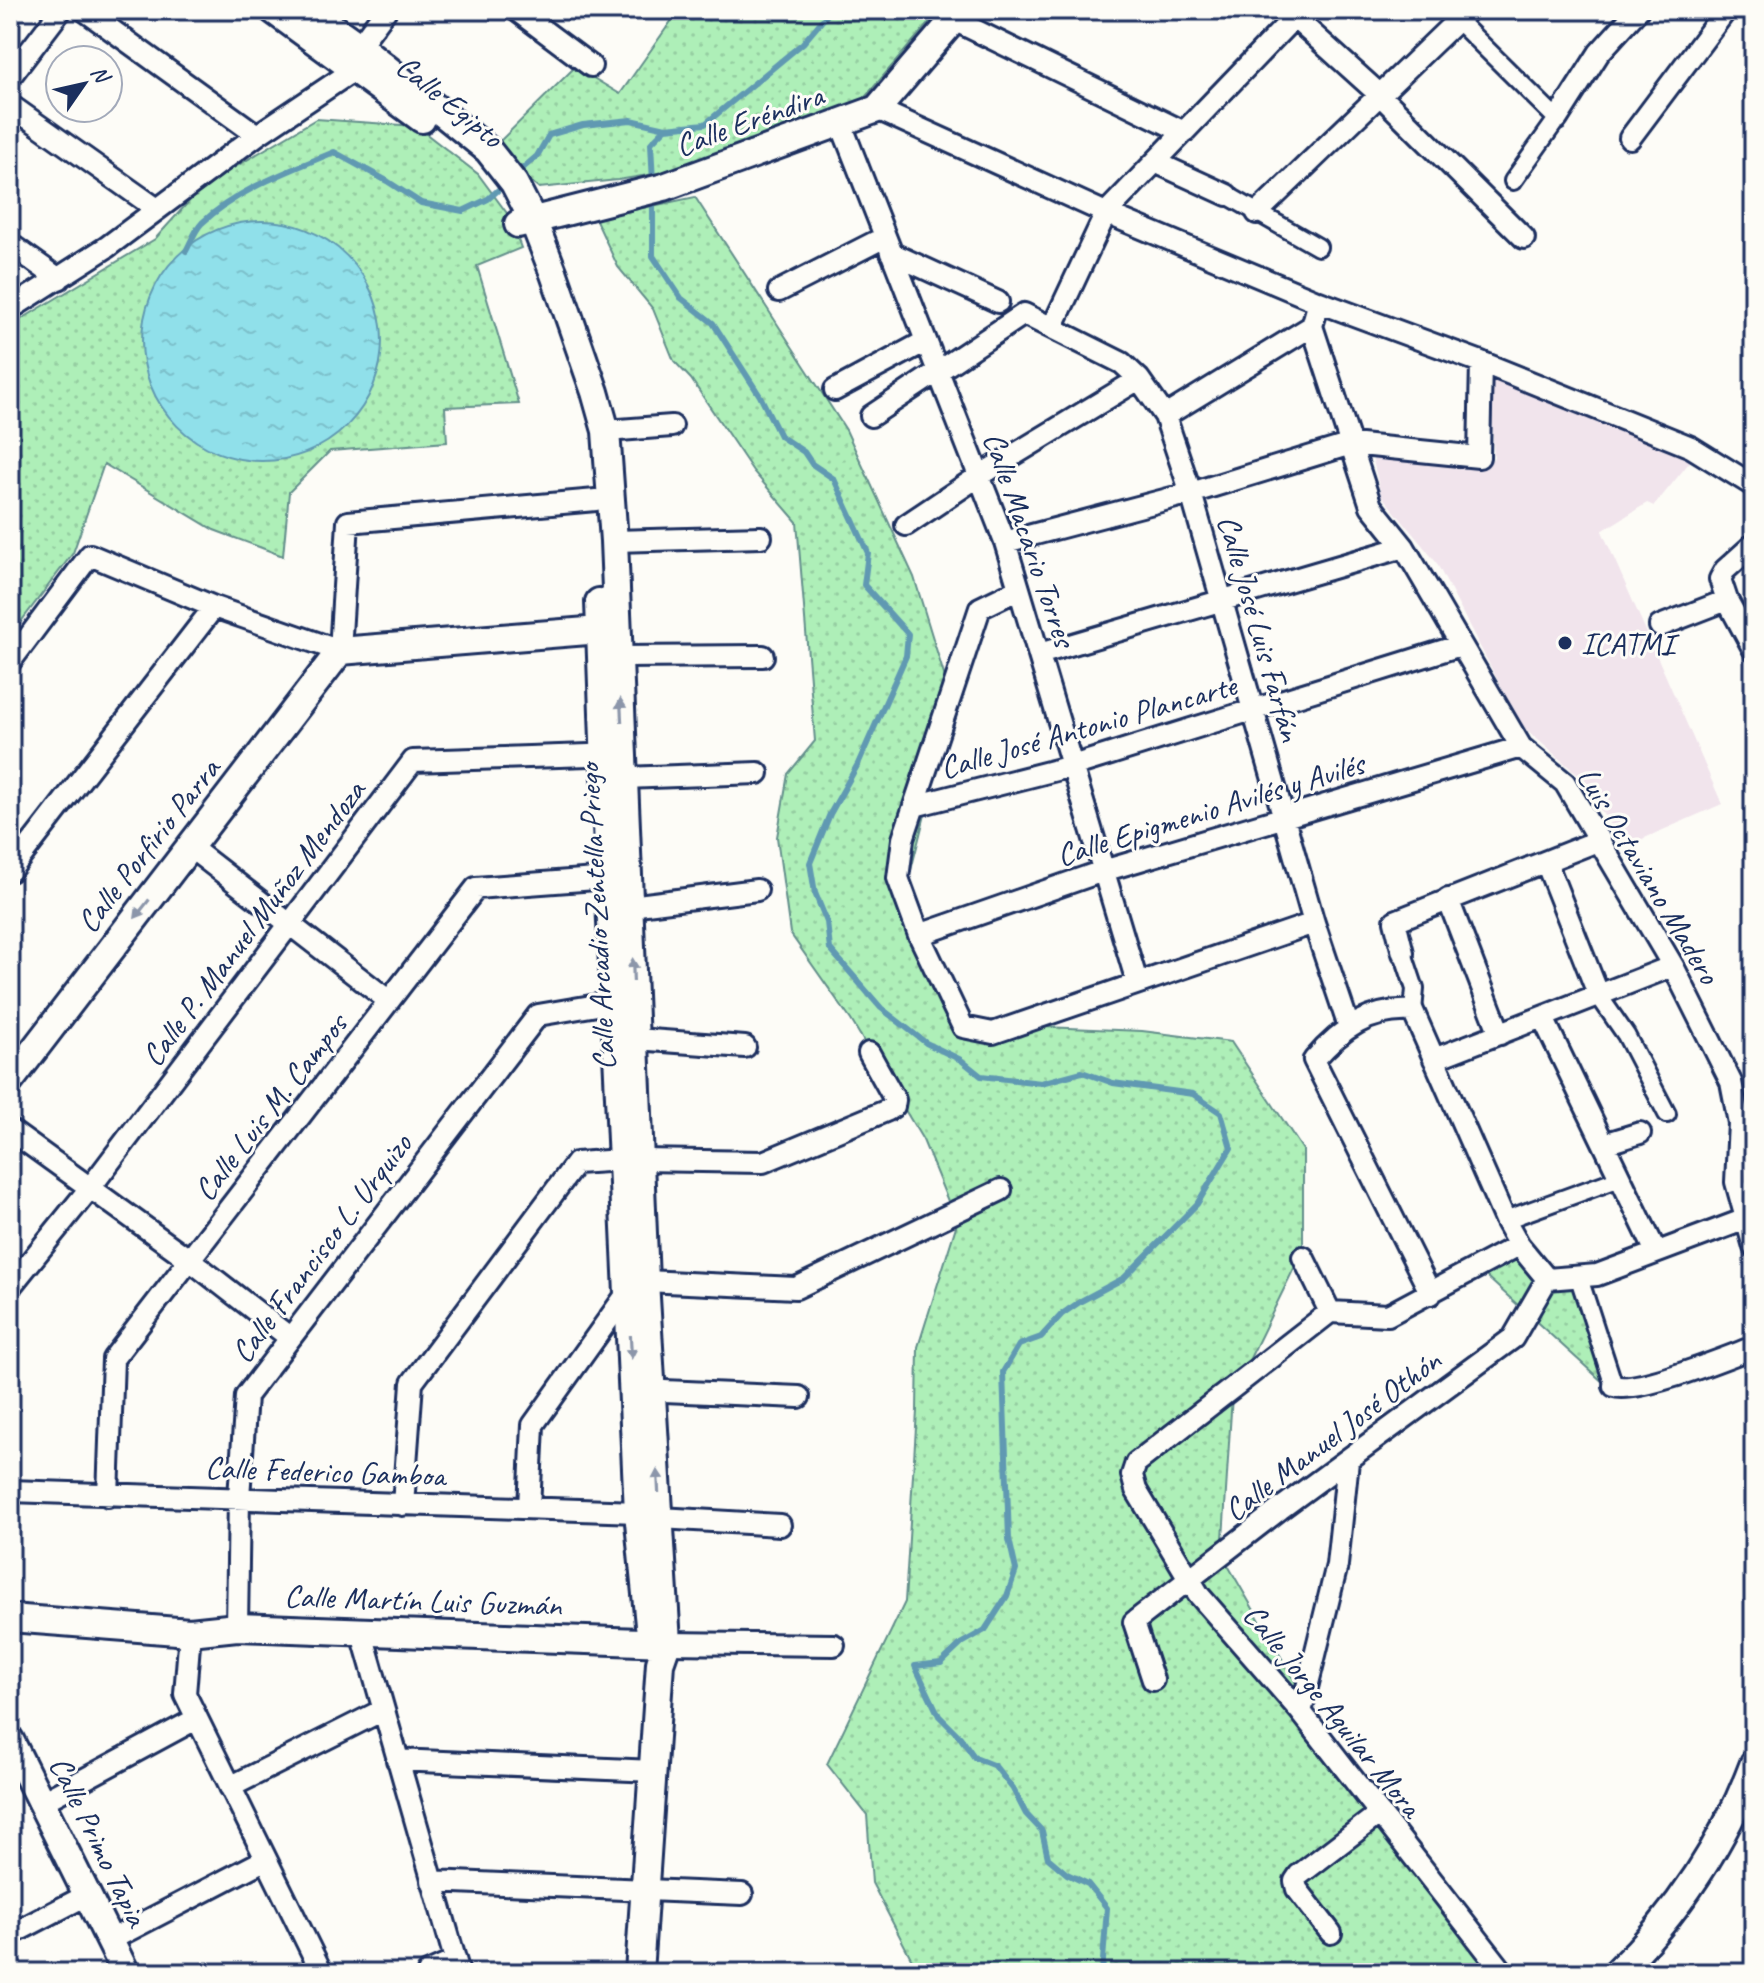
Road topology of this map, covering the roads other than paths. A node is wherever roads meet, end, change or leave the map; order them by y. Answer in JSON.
{"nodes":[{"id":1,"x":61,"y":10,"type":"edge"},
{"id":2,"x":84,"y":10,"type":"edge"},
{"id":3,"x":273,"y":10,"type":"edge"},
{"id":4,"x":308,"y":10,"type":"edge"},
{"id":5,"x":386,"y":10,"type":"edge"},
{"id":6,"x":516,"y":10,"type":"edge"},
{"id":7,"x":1638,"y":10,"type":"edge"},
{"id":8,"x":1726,"y":10,"type":"edge"},
{"id":9,"x":1294,"y":12,"type":"edge"},
{"id":10,"x":958,"y":15,"type":"edge"},
{"id":11,"x":1463,"y":15,"type":"edge"},
{"id":12,"x":356,"y":57,"type":"junction"},
{"id":13,"x":591,"y":66,"type":"dead end"},
{"id":14,"x":10,"y":77,"type":"edge"},
{"id":15,"x":1379,"y":94,"type":"junction"},
{"id":16,"x":10,"y":105,"type":"edge"},
{"id":17,"x":877,"y":109,"type":"junction"},
{"id":18,"x":1557,"y":119,"type":"junction"},
{"id":19,"x":841,"y":124,"type":"junction"},
{"id":20,"x":1184,"y":132,"type":"junction"},
{"id":21,"x":257,"y":135,"type":"junction"},
{"id":22,"x":1630,"y":138,"type":"dead end"},
{"id":23,"x":1155,"y":162,"type":"junction"},
{"id":24,"x":1513,"y":181,"type":"dead end"},
{"id":25,"x":508,"y":188,"type":"joint"},
{"id":26,"x":1227,"y":195,"type":"joint"},
{"id":27,"x":157,"y":209,"type":"junction"},
{"id":28,"x":1106,"y":213,"type":"junction"},
{"id":29,"x":1257,"y":213,"type":"junction"},
{"id":30,"x":525,"y":222,"type":"junction"},
{"id":31,"x":1524,"y":238,"type":"dead end"},
{"id":32,"x":10,"y":244,"type":"edge"},
{"id":33,"x":888,"y":245,"type":"junction"},
{"id":34,"x":1318,"y":247,"type":"dead end"},
{"id":35,"x":59,"y":279,"type":"junction"},
{"id":36,"x":779,"y":291,"type":"dead end"},
{"id":37,"x":998,"y":302,"type":"dead end"},
{"id":38,"x":1319,"y":302,"type":"junction"},
{"id":39,"x":10,"y":309,"type":"edge"},
{"id":40,"x":1312,"y":326,"type":"junction"},
{"id":41,"x":1052,"y":328,"type":"junction"},
{"id":42,"x":926,"y":341,"type":"junction"},
{"id":43,"x":1481,"y":362,"type":"junction"},
{"id":44,"x":938,"y":373,"type":"junction"},
{"id":45,"x":1139,"y":379,"type":"junction"},
{"id":46,"x":835,"y":390,"type":"dead end"},
{"id":47,"x":871,"y":416,"type":"dead end"},
{"id":48,"x":1165,"y":416,"type":"junction"},
{"id":49,"x":672,"y":426,"type":"dead end"},
{"id":50,"x":606,"y":431,"type":"junction"},
{"id":51,"x":1351,"y":444,"type":"junction"},
{"id":52,"x":979,"y":476,"type":"junction"},
{"id":53,"x":1754,"y":486,"type":"edge"},
{"id":54,"x":1191,"y":493,"type":"junction"},
{"id":55,"x":596,"y":500,"type":"junction"},
{"id":56,"x":906,"y":525,"type":"dead end"},
{"id":57,"x":761,"y":537,"type":"dead end"},
{"id":58,"x":614,"y":541,"type":"junction"},
{"id":59,"x":1005,"y":542,"type":"junction"},
{"id":60,"x":1754,"y":544,"type":"edge"},
{"id":61,"x":1404,"y":547,"type":"junction"},
{"id":62,"x":1019,"y":589,"type":"junction"},
{"id":63,"x":1727,"y":600,"type":"junction"},
{"id":64,"x":1222,"y":602,"type":"junction"},
{"id":65,"x":214,"y":607,"type":"junction"},
{"id":66,"x":1660,"y":626,"type":"dead end"},
{"id":67,"x":600,"y":630,"type":"junction"},
{"id":68,"x":1461,"y":645,"type":"junction"},
{"id":69,"x":1754,"y":650,"type":"edge"},
{"id":70,"x":340,"y":651,"type":"junction"},
{"id":71,"x":1039,"y":654,"type":"junction"},
{"id":72,"x":763,"y":656,"type":"dead end"},
{"id":73,"x":619,"y":657,"type":"junction"},
{"id":74,"x":10,"y":662,"type":"edge"},
{"id":75,"x":1253,"y":710,"type":"junction"},
{"id":76,"x":1521,"y":747,"type":"junction"},
{"id":77,"x":617,"y":762,"type":"junction"},
{"id":78,"x":1072,"y":766,"type":"junction"},
{"id":79,"x":758,"y":773,"type":"dead end"},
{"id":80,"x":914,"y":806,"type":"junction"},
{"id":81,"x":1283,"y":816,"type":"junction"},
{"id":82,"x":1600,"y":840,"type":"junction"},
{"id":83,"x":190,"y":847,"type":"junction"},
{"id":84,"x":1546,"y":862,"type":"junction"},
{"id":85,"x":10,"y":871,"type":"edge"},
{"id":86,"x":1103,"y":871,"type":"junction"},
{"id":87,"x":609,"y":878,"type":"junction"},
{"id":88,"x":757,"y":890,"type":"dead end"},
{"id":89,"x":1448,"y":899,"type":"junction"},
{"id":90,"x":630,"y":906,"type":"junction"},
{"id":91,"x":1314,"y":923,"type":"junction"},
{"id":92,"x":289,"y":925,"type":"junction"},
{"id":93,"x":919,"y":935,"type":"junction"},
{"id":94,"x":1403,"y":953,"type":"joint"},
{"id":95,"x":1673,"y":966,"type":"junction"},
{"id":96,"x":1137,"y":982,"type":"junction"},
{"id":97,"x":1599,"y":996,"type":"junction"},
{"id":98,"x":389,"y":1001,"type":"junction"},
{"id":99,"x":615,"y":1002,"type":"junction"},
{"id":100,"x":1413,"y":1011,"type":"junction"},
{"id":101,"x":1543,"y":1018,"type":"junction"},
{"id":102,"x":1349,"y":1027,"type":"junction"},
{"id":103,"x":1500,"y":1034,"type":"junction"},
{"id":104,"x":636,"y":1039,"type":"junction"},
{"id":105,"x":745,"y":1047,"type":"dead end"},
{"id":106,"x":869,"y":1053,"type":"dead end"},
{"id":107,"x":1434,"y":1059,"type":"junction"},
{"id":108,"x":10,"y":1081,"type":"edge"},
{"id":109,"x":1667,"y":1114,"type":"dead end"},
{"id":110,"x":1746,"y":1119,"type":"edge"},
{"id":111,"x":10,"y":1130,"type":"edge"},
{"id":112,"x":1640,"y":1133,"type":"dead end"},
{"id":113,"x":1604,"y":1144,"type":"junction"},
{"id":114,"x":632,"y":1160,"type":"junction"},
{"id":115,"x":1620,"y":1178,"type":"junction"},
{"id":116,"x":90,"y":1188,"type":"junction"},
{"id":117,"x":1001,"y":1190,"type":"dead end"},
{"id":118,"x":1750,"y":1217,"type":"edge"},
{"id":119,"x":1505,"y":1220,"type":"junction"},
{"id":120,"x":1519,"y":1245,"type":"junction"},
{"id":121,"x":1754,"y":1247,"type":"edge"},
{"id":122,"x":1656,"y":1252,"type":"junction"},
{"id":123,"x":1303,"y":1257,"type":"dead end"},
{"id":124,"x":190,"y":1260,"type":"junction"},
{"id":125,"x":1579,"y":1278,"type":"junction"},
{"id":126,"x":1547,"y":1279,"type":"junction"},
{"id":127,"x":637,"y":1286,"type":"junction"},
{"id":128,"x":10,"y":1287,"type":"edge"},
{"id":129,"x":1431,"y":1294,"type":"junction"},
{"id":130,"x":1330,"y":1312,"type":"junction"},
{"id":131,"x":289,"y":1337,"type":"junction"},
{"id":132,"x":1754,"y":1347,"type":"edge"},
{"id":133,"x":1614,"y":1386,"type":"joint"},
{"id":134,"x":643,"y":1390,"type":"junction"},
{"id":135,"x":799,"y":1397,"type":"dead end"},
{"id":136,"x":1348,"y":1461,"type":"junction"},
{"id":137,"x":10,"y":1491,"type":"edge"},
{"id":138,"x":108,"y":1496,"type":"junction"},
{"id":139,"x":239,"y":1497,"type":"junction"},
{"id":140,"x":403,"y":1505,"type":"junction"},
{"id":141,"x":529,"y":1508,"type":"junction"},
{"id":142,"x":649,"y":1515,"type":"junction"},
{"id":143,"x":780,"y":1525,"type":"dead end"},
{"id":144,"x":1190,"y":1578,"type":"junction"},
{"id":145,"x":10,"y":1618,"type":"edge"},
{"id":146,"x":237,"y":1627,"type":"junction"},
{"id":147,"x":361,"y":1630,"type":"junction"},
{"id":148,"x":190,"y":1632,"type":"junction"},
{"id":149,"x":834,"y":1645,"type":"dead end"},
{"id":150,"x":660,"y":1650,"type":"junction"},
{"id":151,"x":1153,"y":1680,"type":"dead end"},
{"id":152,"x":383,"y":1710,"type":"junction"},
{"id":153,"x":1301,"y":1712,"type":"junction"},
{"id":154,"x":196,"y":1719,"type":"junction"},
{"id":155,"x":10,"y":1740,"type":"edge"},
{"id":156,"x":397,"y":1760,"type":"junction"},
{"id":157,"x":654,"y":1771,"type":"junction"},
{"id":158,"x":1751,"y":1776,"type":"edge"},
{"id":159,"x":18,"y":1778,"type":"edge"},
{"id":160,"x":230,"y":1787,"type":"junction"},
{"id":161,"x":42,"y":1802,"type":"junction"},
{"id":162,"x":1380,"y":1813,"type":"junction"},
{"id":163,"x":266,"y":1859,"type":"junction"},
{"id":164,"x":432,"y":1881,"type":"junction"},
{"id":165,"x":645,"y":1892,"type":"junction"},
{"id":166,"x":742,"y":1894,"type":"dead end"},
{"id":167,"x":87,"y":1895,"type":"junction"},
{"id":168,"x":1331,"y":1933,"type":"dead end"},
{"id":169,"x":10,"y":1935,"type":"edge"},
{"id":170,"x":110,"y":1940,"type":"junction"},
{"id":171,"x":457,"y":1967,"type":"edge"},
{"id":172,"x":126,"y":1973,"type":"edge"},
{"id":173,"x":322,"y":1973,"type":"edge"},
{"id":174,"x":428,"y":1973,"type":"edge"},
{"id":175,"x":639,"y":1973,"type":"edge"},
{"id":176,"x":1504,"y":1973,"type":"edge"},
{"id":177,"x":1616,"y":1973,"type":"edge"}],
"edges":[{"from":1,"to":14,"type":"street"},
{"from":2,"to":21,"type":"street"},
{"from":3,"to":12,"type":"street","name":"Calle Egipto"},
{"from":4,"to":12,"type":"street","name":"Calle Egipto"},
{"from":5,"to":12,"type":"street"},
{"from":6,"to":13,"type":"street"},
{"from":7,"to":18,"type":"street"},
{"from":8,"to":22,"type":"street"},
{"from":9,"to":15,"type":"street"},
{"from":9,"to":20,"type":"street"},
{"from":10,"to":17,"type":"street","name":"Calle Eréndira"},
{"from":10,"to":20,"type":"street"},
{"from":11,"to":15,"type":"street"},
{"from":11,"to":18,"type":"street"},
{"from":12,"to":21,"type":"street"},
{"from":12,"to":25,"type":"street","name":"Calle Egipto"},
{"from":15,"to":29,"type":"street"},
{"from":15,"to":31,"type":"street"},
{"from":16,"to":27,"type":"street"},
{"from":17,"to":19,"type":"street","name":"Calle Eréndira"},
{"from":17,"to":28,"type":"street"},
{"from":18,"to":24,"type":"street"},
{"from":19,"to":30,"type":"street","name":"Calle Eréndira"},
{"from":19,"to":33,"type":"street","name":"Calle Macario Torres"},
{"from":20,"to":23,"type":"street"},
{"from":21,"to":27,"type":"street"},
{"from":23,"to":26,"type":"street"},
{"from":23,"to":28,"type":"street"},
{"from":25,"to":30,"type":"street","name":"Calle Arcadio Zentella Priego"},
{"from":26,"to":29,"type":"street"},
{"from":27,"to":35,"type":"street"},
{"from":28,"to":38,"type":"street"},
{"from":28,"to":41,"type":"street"},
{"from":29,"to":34,"type":"street"},
{"from":30,"to":50,"type":"street","name":"Calle Arcadio Zentella Priego"},
{"from":30,"to":55,"type":"street","name":"Calle Arcadio Zentella Priego"},
{"from":32,"to":35,"type":"street"},
{"from":33,"to":36,"type":"street"},
{"from":33,"to":37,"type":"street"},
{"from":33,"to":42,"type":"street","name":"Calle Macario Torres"},
{"from":35,"to":39,"type":"street"},
{"from":38,"to":40,"type":"street"},
{"from":38,"to":43,"type":"street"},
{"from":40,"to":48,"type":"street"},
{"from":40,"to":51,"type":"street","name":"Luis Octaviano Madero"},
{"from":41,"to":44,"type":"street","name":"Calle José Luis Farfán"},
{"from":41,"to":45,"type":"street","name":"Calle José Luis Farfán"},
{"from":42,"to":44,"type":"street","name":"Calle Macario Torres"},
{"from":42,"to":46,"type":"street"},
{"from":43,"to":51,"type":"street"},
{"from":43,"to":53,"type":"street"},
{"from":44,"to":47,"type":"street"},
{"from":44,"to":52,"type":"street","name":"Calle Macario Torres"},
{"from":45,"to":48,"type":"street","name":"Calle José Luis Farfán"},
{"from":45,"to":52,"type":"street"},
{"from":48,"to":54,"type":"street","name":"Calle José Luis Farfán"},
{"from":49,"to":50,"type":"street"},
{"from":50,"to":58,"type":"street","name":"Calle Arcadio Zentella Priego"},
{"from":51,"to":54,"type":"street"},
{"from":51,"to":61,"type":"street","name":"Luis Octaviano Madero"},
{"from":52,"to":56,"type":"street"},
{"from":52,"to":59,"type":"street","name":"Calle Macario Torres"},
{"from":54,"to":59,"type":"street"},
{"from":54,"to":64,"type":"street","name":"Calle José Luis Farfán"},
{"from":55,"to":67,"type":"street","name":"Calle Arcadio Zentella Priego"},
{"from":55,"to":70,"type":"street"},
{"from":57,"to":58,"type":"street"},
{"from":58,"to":73,"type":"street","name":"Calle Arcadio Zentella Priego"},
{"from":59,"to":62,"type":"street","name":"Calle Macario Torres"},
{"from":60,"to":63,"type":"street"},
{"from":61,"to":64,"type":"street"},
{"from":61,"to":68,"type":"street","name":"Luis Octaviano Madero"},
{"from":62,"to":71,"type":"street","name":"Calle Macario Torres"},
{"from":62,"to":80,"type":"street"},
{"from":63,"to":66,"type":"street"},
{"from":63,"to":69,"type":"street"},
{"from":64,"to":71,"type":"street"},
{"from":64,"to":75,"type":"street","name":"Calle José Luis Farfán"},
{"from":65,"to":70,"type":"street"},
{"from":65,"to":74,"type":"street"},
{"from":65,"to":85,"type":"street"},
{"from":67,"to":70,"type":"street"},
{"from":67,"to":77,"type":"street","name":"Calle Arcadio Zentella Priego"},
{"from":68,"to":75,"type":"street","name":"Calle José Antonio Plancarte"},
{"from":68,"to":76,"type":"street","name":"Luis Octaviano Madero"},
{"from":70,"to":83,"type":"street","name":"Calle Porfirio Parra"},
{"from":71,"to":78,"type":"street","name":"Calle Macario Torres"},
{"from":72,"to":73,"type":"street"},
{"from":77,"to":73,"type":"street","name":"Calle Arcadio Zentella Priego","one_way":true},
{"from":75,"to":78,"type":"street","name":"Calle José Antonio Plancarte"},
{"from":75,"to":81,"type":"street","name":"Calle José Luis Farfán"},
{"from":76,"to":81,"type":"street","name":"Calle Epigmenio Avilés y Avilés"},
{"from":76,"to":82,"type":"street","name":"Luis Octaviano Madero"},
{"from":77,"to":79,"type":"street"},
{"from":77,"to":87,"type":"street","name":"Calle Arcadio Zentella Priego"},
{"from":77,"to":90,"type":"street","name":"Calle Arcadio Zentella Priego"},
{"from":77,"to":92,"type":"street","name":"Calle P. Manuel Muñoz Mendoza"},
{"from":78,"to":80,"type":"street","name":"Calle José Antonio Plancarte"},
{"from":78,"to":86,"type":"street","name":"Calle Macario Torres"},
{"from":80,"to":93,"type":"street"},
{"from":81,"to":86,"type":"street","name":"Calle Epigmenio Avilés y Avilés"},
{"from":81,"to":91,"type":"street","name":"Calle José Luis Farfán"},
{"from":82,"to":84,"type":"street"},
{"from":82,"to":95,"type":"street","name":"Luis Octaviano Madero"},
{"from":83,"to":92,"type":"street"},
{"from":83,"to":108,"type":"street","name":"Calle Porfirio Parra","one_way":true},
{"from":84,"to":89,"type":"street"},
{"from":84,"to":97,"type":"street"},
{"from":86,"to":93,"type":"street","name":"Calle Epigmenio Avilés y Avilés"},
{"from":86,"to":96,"type":"street","name":"Calle Macario Torres"},
{"from":87,"to":98,"type":"street","name":"Calle Luis M. Campos"},
{"from":87,"to":99,"type":"street","name":"Calle Arcadio Zentella Priego"},
{"from":88,"to":90,"type":"street"},
{"from":89,"to":94,"type":"street"},
{"from":89,"to":103,"type":"street"},
{"from":104,"to":90,"type":"street","name":"Calle Arcadio Zentella Priego","one_way":true},
{"from":91,"to":96,"type":"street"},
{"from":91,"to":102,"type":"street","name":"Calle José Luis Farfán"},
{"from":92,"to":98,"type":"street"},
{"from":92,"to":116,"type":"street","name":"Calle P. Manuel Muñoz Mendoza"},
{"from":93,"to":96,"type":"street"},
{"from":94,"to":100,"type":"street"},
{"from":95,"to":97,"type":"street"},
{"from":95,"to":110,"type":"street","name":"Luis Octaviano Madero"},
{"from":97,"to":101,"type":"street"},
{"from":97,"to":109,"type":"street"},
{"from":98,"to":124,"type":"street","name":"Calle Luis M. Campos"},
{"from":99,"to":114,"type":"street","name":"Calle Arcadio Zentella Priego"},
{"from":99,"to":131,"type":"street","name":"Calle Francisco L. Urquizo"},
{"from":100,"to":102,"type":"street"},
{"from":100,"to":107,"type":"street"},
{"from":101,"to":103,"type":"street"},
{"from":101,"to":113,"type":"street"},
{"from":102,"to":129,"type":"street"},
{"from":103,"to":107,"type":"street"},
{"from":104,"to":105,"type":"street"},
{"from":104,"to":114,"type":"street","name":"Calle Arcadio Zentella Priego"},
{"from":106,"to":114,"type":"street"},
{"from":107,"to":119,"type":"street"},
{"from":110,"to":118,"type":"street","name":"Luis Octaviano Madero"},
{"from":111,"to":116,"type":"street"},
{"from":112,"to":113,"type":"street"},
{"from":113,"to":115,"type":"street"},
{"from":114,"to":127,"type":"street","name":"Calle Arcadio Zentella Priego"},
{"from":114,"to":140,"type":"street"},
{"from":115,"to":119,"type":"street"},
{"from":115,"to":122,"type":"street"},
{"from":116,"to":124,"type":"street"},
{"from":116,"to":128,"type":"street","name":"Calle P. Manuel Muñoz Mendoza"},
{"from":117,"to":127,"type":"street"},
{"from":118,"to":121,"type":"street","name":"Luis Octaviano Madero"},
{"from":118,"to":122,"type":"street"},
{"from":119,"to":120,"type":"street"},
{"from":120,"to":126,"type":"street"},
{"from":120,"to":129,"type":"street"},
{"from":122,"to":125,"type":"street"},
{"from":123,"to":130,"type":"street"},
{"from":124,"to":131,"type":"street"},
{"from":124,"to":138,"type":"street","name":"Calle Luis M. Campos"},
{"from":125,"to":126,"type":"street"},
{"from":125,"to":133,"type":"street"},
{"from":126,"to":136,"type":"street","name":"Calle Manuel José Othón"},
{"from":127,"to":134,"type":"street","name":"Calle Arcadio Zentella Priego"},
{"from":127,"to":141,"type":"street"},
{"from":129,"to":130,"type":"street"},
{"from":130,"to":144,"type":"street","name":"Calle Jorge Aguilar Mora"},
{"from":131,"to":139,"type":"street","name":"Calle Francisco L. Urquizo"},
{"from":132,"to":133,"type":"street"},
{"from":134,"to":135,"type":"street"},
{"from":134,"to":142,"type":"street","name":"Calle Arcadio Zentella Priego"},
{"from":136,"to":144,"type":"street","name":"Calle Manuel José Othón"},
{"from":136,"to":153,"type":"street"},
{"from":137,"to":138,"type":"street","name":"Calle Federico Gamboa"},
{"from":138,"to":139,"type":"street","name":"Calle Federico Gamboa"},
{"from":139,"to":140,"type":"street","name":"Calle Federico Gamboa"},
{"from":139,"to":146,"type":"street","name":"Calle Francisco L. Urquizo"},
{"from":140,"to":141,"type":"street","name":"Calle Federico Gamboa"},
{"from":141,"to":142,"type":"street","name":"Calle Federico Gamboa"},
{"from":142,"to":143,"type":"street","name":"Calle Federico Gamboa"},
{"from":142,"to":150,"type":"street","name":"Calle Arcadio Zentella Priego"},
{"from":144,"to":151,"type":"street","name":"Calle Manuel José Othón"},
{"from":144,"to":153,"type":"street","name":"Calle Jorge Aguilar Mora"},
{"from":145,"to":148,"type":"street","name":"Calle Martín Luis Guzmán"},
{"from":146,"to":147,"type":"street","name":"Calle Martín Luis Guzmán"},
{"from":146,"to":148,"type":"street","name":"Calle Martín Luis Guzmán"},
{"from":147,"to":150,"type":"street","name":"Calle Martín Luis Guzmán"},
{"from":147,"to":152,"type":"street"},
{"from":148,"to":154,"type":"street"},
{"from":149,"to":150,"type":"street","name":"Calle Martín Luis Guzmán"},
{"from":150,"to":157,"type":"street","name":"Calle Arcadio Zentella Priego"},
{"from":152,"to":156,"type":"street"},
{"from":152,"to":160,"type":"street"},
{"from":153,"to":162,"type":"street","name":"Calle Jorge Aguilar Mora"},
{"from":154,"to":160,"type":"street"},
{"from":154,"to":161,"type":"street"},
{"from":155,"to":159,"type":"street","name":"Calle Primo Tapia"},
{"from":156,"to":157,"type":"street"},
{"from":156,"to":164,"type":"street"},
{"from":157,"to":165,"type":"street","name":"Calle Arcadio Zentella Priego"},
{"from":158,"to":177,"type":"street"},
{"from":159,"to":161,"type":"street","name":"Calle Primo Tapia"},
{"from":160,"to":163,"type":"street"},
{"from":161,"to":167,"type":"street","name":"Calle Primo Tapia"},
{"from":162,"to":168,"type":"street"},
{"from":162,"to":176,"type":"street","name":"Calle Jorge Aguilar Mora"},
{"from":163,"to":170,"type":"street"},
{"from":163,"to":173,"type":"street"},
{"from":164,"to":165,"type":"street"},
{"from":164,"to":171,"type":"street"},
{"from":165,"to":166,"type":"street"},
{"from":165,"to":175,"type":"street","name":"Calle Arcadio Zentella Priego"},
{"from":167,"to":169,"type":"street"},
{"from":167,"to":170,"type":"street","name":"Calle Primo Tapia"},
{"from":170,"to":172,"type":"street","name":"Calle Primo Tapia"},
{"from":171,"to":174,"type":"street"}]}
